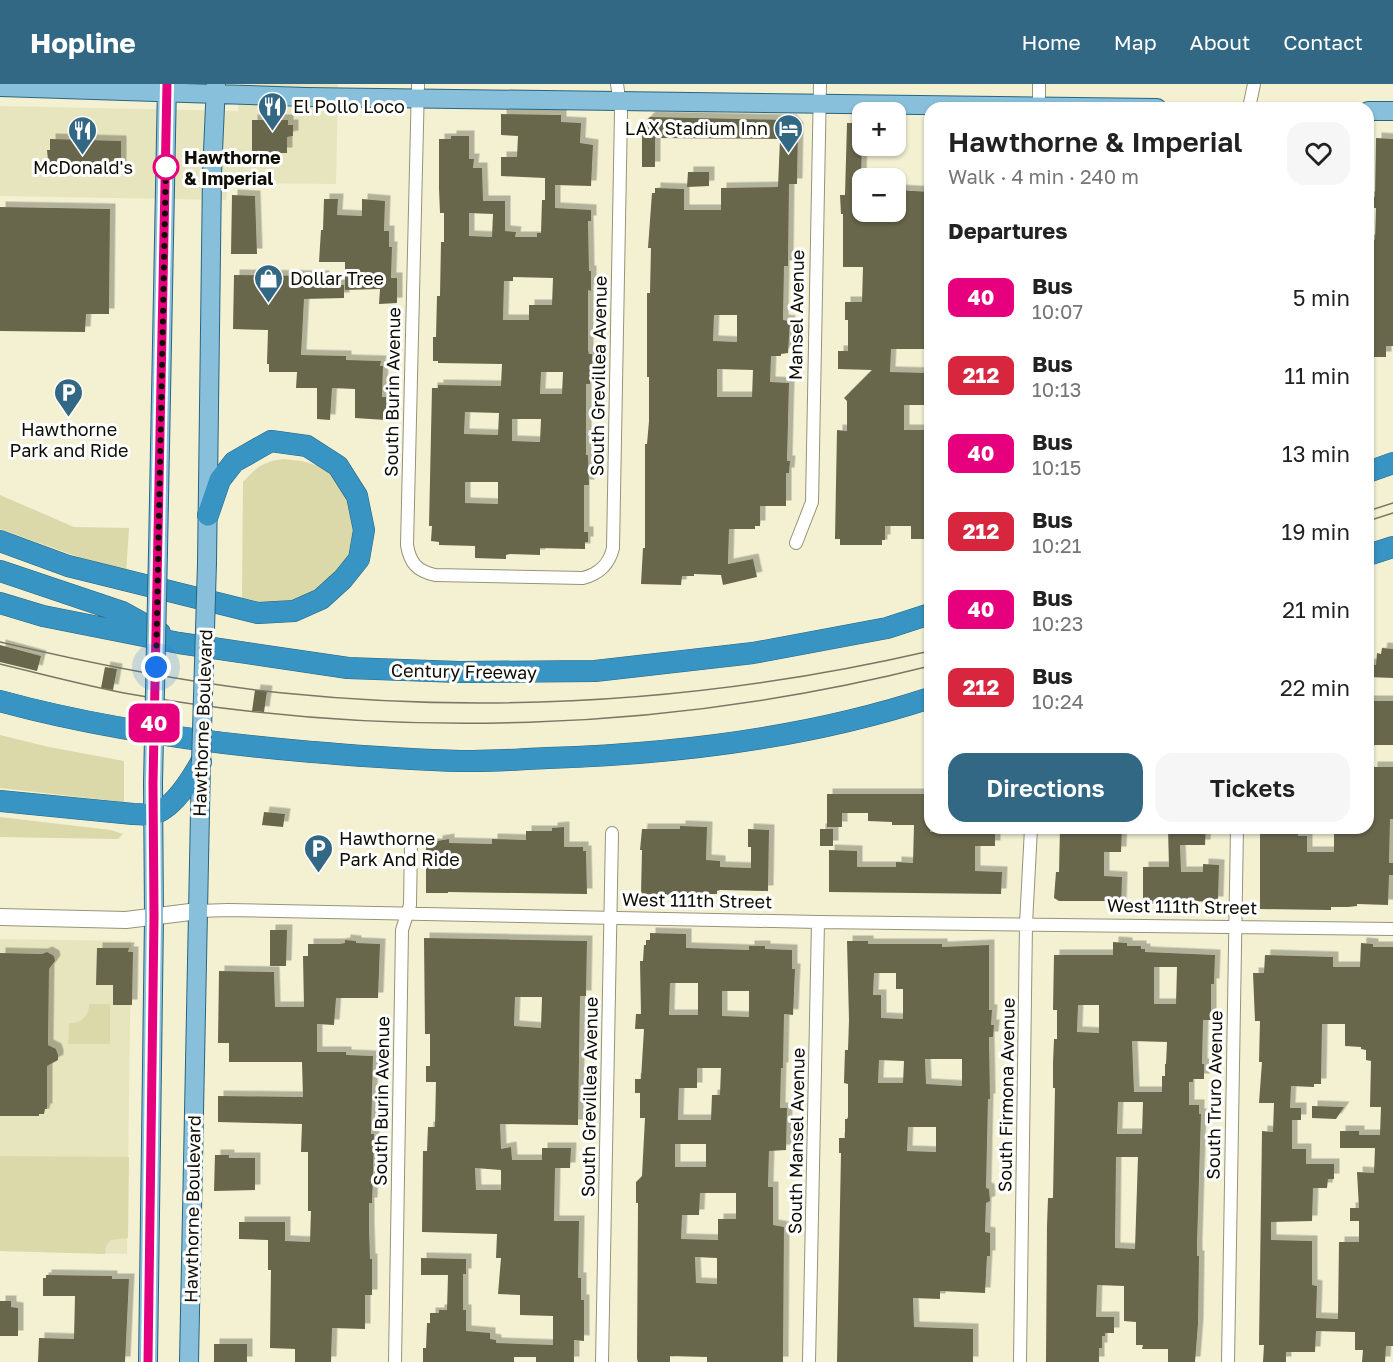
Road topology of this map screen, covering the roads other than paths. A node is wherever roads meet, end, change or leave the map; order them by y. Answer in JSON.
{"nodes":[{"id":1,"x":820,"y":84,"type":"edge"},
{"id":2,"x":1039,"y":84,"type":"edge"},
{"id":3,"x":1254,"y":84,"type":"edge"},
{"id":4,"x":0,"y":87,"type":"edge"},
{"id":5,"x":167,"y":88,"type":"edge"},
{"id":6,"x":216,"y":89,"type":"edge"},
{"id":7,"x":418,"y":90,"type":"edge"},
{"id":8,"x":618,"y":92,"type":"edge"},
{"id":9,"x":1039,"y":102,"type":"edge"},
{"id":10,"x":1250,"y":102,"type":"edge"},
{"id":11,"x":818,"y":103,"type":"junction"},
{"id":12,"x":924,"y":105,"type":"edge"},
{"id":13,"x":1374,"y":111,"type":"edge"},
{"id":14,"x":1393,"y":111,"type":"edge"},
{"id":15,"x":1393,"y":464,"type":"edge"},
{"id":16,"x":1374,"y":470,"type":"edge"},
{"id":17,"x":208,"y":515,"type":"junction"},
{"id":18,"x":0,"y":541,"type":"edge"},
{"id":19,"x":796,"y":543,"type":"dead end"},
{"id":20,"x":1393,"y":547,"type":"edge"},
{"id":21,"x":1374,"y":553,"type":"edge"},
{"id":22,"x":0,"y":571,"type":"edge"},
{"id":23,"x":509,"y":576,"type":"joint"},
{"id":24,"x":0,"y":603,"type":"edge"},
{"id":25,"x":924,"y":616,"type":"edge"},
{"id":26,"x":179,"y":643,"type":"junction"},
{"id":27,"x":924,"y":700,"type":"edge"},
{"id":28,"x":0,"y":701,"type":"edge"},
{"id":29,"x":201,"y":762,"type":"joint"},
{"id":30,"x":195,"y":785,"type":"junction"},
{"id":31,"x":0,"y":801,"type":"edge"},
{"id":32,"x":154,"y":814,"type":"junction"},
{"id":33,"x":612,"y":833,"type":"dead end"},
{"id":34,"x":1031,"y":834,"type":"edge"},
{"id":35,"x":1237,"y":834,"type":"edge"},
{"id":36,"x":411,"y":842,"type":"dead end"},
{"id":37,"x":198,"y":911,"type":"junction"},
{"id":38,"x":407,"y":914,"type":"junction"},
{"id":39,"x":0,"y":917,"type":"edge"},
{"id":40,"x":154,"y":917,"type":"junction"},
{"id":41,"x":611,"y":918,"type":"junction"},
{"id":42,"x":818,"y":922,"type":"junction"},
{"id":43,"x":1026,"y":924,"type":"junction"},
{"id":44,"x":1235,"y":926,"type":"junction"},
{"id":45,"x":1393,"y":929,"type":"edge"},
{"id":46,"x":148,"y":1362,"type":"edge"},
{"id":47,"x":189,"y":1362,"type":"edge"},
{"id":48,"x":395,"y":1362,"type":"edge"},
{"id":49,"x":602,"y":1362,"type":"edge"},
{"id":50,"x":809,"y":1362,"type":"edge"},
{"id":51,"x":1020,"y":1362,"type":"edge"},
{"id":52,"x":1228,"y":1362,"type":"edge"}],
"edges":[{"from":1,"to":11,"type":"street","name":"Mansel Avenue"},
{"from":2,"to":9,"type":"street"},
{"from":3,"to":10,"type":"street"},
{"from":4,"to":5,"type":"main road"},
{"from":5,"to":6,"type":"main road"},
{"from":5,"to":32,"type":"main road","bridge":true},
{"from":6,"to":7,"type":"main road"},
{"from":6,"to":17,"type":"main road","name":"Hawthorne Boulevard"},
{"from":7,"to":8,"type":"main road"},
{"from":7,"to":23,"type":"street","name":"South Burin Avenue"},
{"from":8,"to":11,"type":"main road"},
{"from":8,"to":23,"type":"street","name":"South Grevillea Avenue"},
{"from":11,"to":12,"type":"main road"},
{"from":11,"to":19,"type":"street","name":"Mansel Avenue"},
{"from":13,"to":14,"type":"main road"},
{"from":15,"to":16,"type":"highway"},
{"from":17,"to":18,"type":"highway"},
{"from":17,"to":29,"type":"main road","name":"Hawthorne Boulevard","bridge":true},
{"from":20,"to":21,"type":"highway"},
{"from":22,"to":26,"type":"highway"},
{"from":24,"to":26,"type":"highway","name":"Century Freeway"},
{"from":25,"to":26,"type":"highway","name":"Century Freeway"},
{"from":27,"to":28,"type":"highway"},
{"from":29,"to":30,"type":"highway"},
{"from":30,"to":32,"type":"highway"},
{"from":30,"to":37,"type":"main road","name":"Hawthorne Boulevard"},
{"from":31,"to":32,"type":"highway"},
{"from":32,"to":40,"type":"main road"},
{"from":33,"to":41,"type":"street","name":"South Grevillea Avenue"},
{"from":34,"to":43,"type":"street","name":"South Firmona Avenue"},
{"from":35,"to":44,"type":"street","name":"South Truro Avenue"},
{"from":36,"to":38,"type":"street","name":"South Burin Avenue"},
{"from":37,"to":38,"type":"street","name":"West 111th Street"},
{"from":37,"to":40,"type":"street","name":"West 111th Street"},
{"from":37,"to":47,"type":"main road","name":"Hawthorne Boulevard"},
{"from":38,"to":41,"type":"street","name":"West 111th Street"},
{"from":38,"to":48,"type":"street","name":"South Burin Avenue"},
{"from":39,"to":40,"type":"street","name":"West 111th Street"},
{"from":40,"to":46,"type":"main road"},
{"from":41,"to":42,"type":"street","name":"West 111th Street"},
{"from":41,"to":49,"type":"street","name":"South Grevillea Avenue"},
{"from":42,"to":43,"type":"street","name":"West 111th Street"},
{"from":42,"to":50,"type":"street","name":"South Mansel Avenue"},
{"from":43,"to":44,"type":"street","name":"West 111th Street"},
{"from":43,"to":51,"type":"street","name":"South Firmona Avenue"},
{"from":44,"to":45,"type":"street","name":"West 111th Street"},
{"from":44,"to":52,"type":"street","name":"South Truro Avenue"}]}
